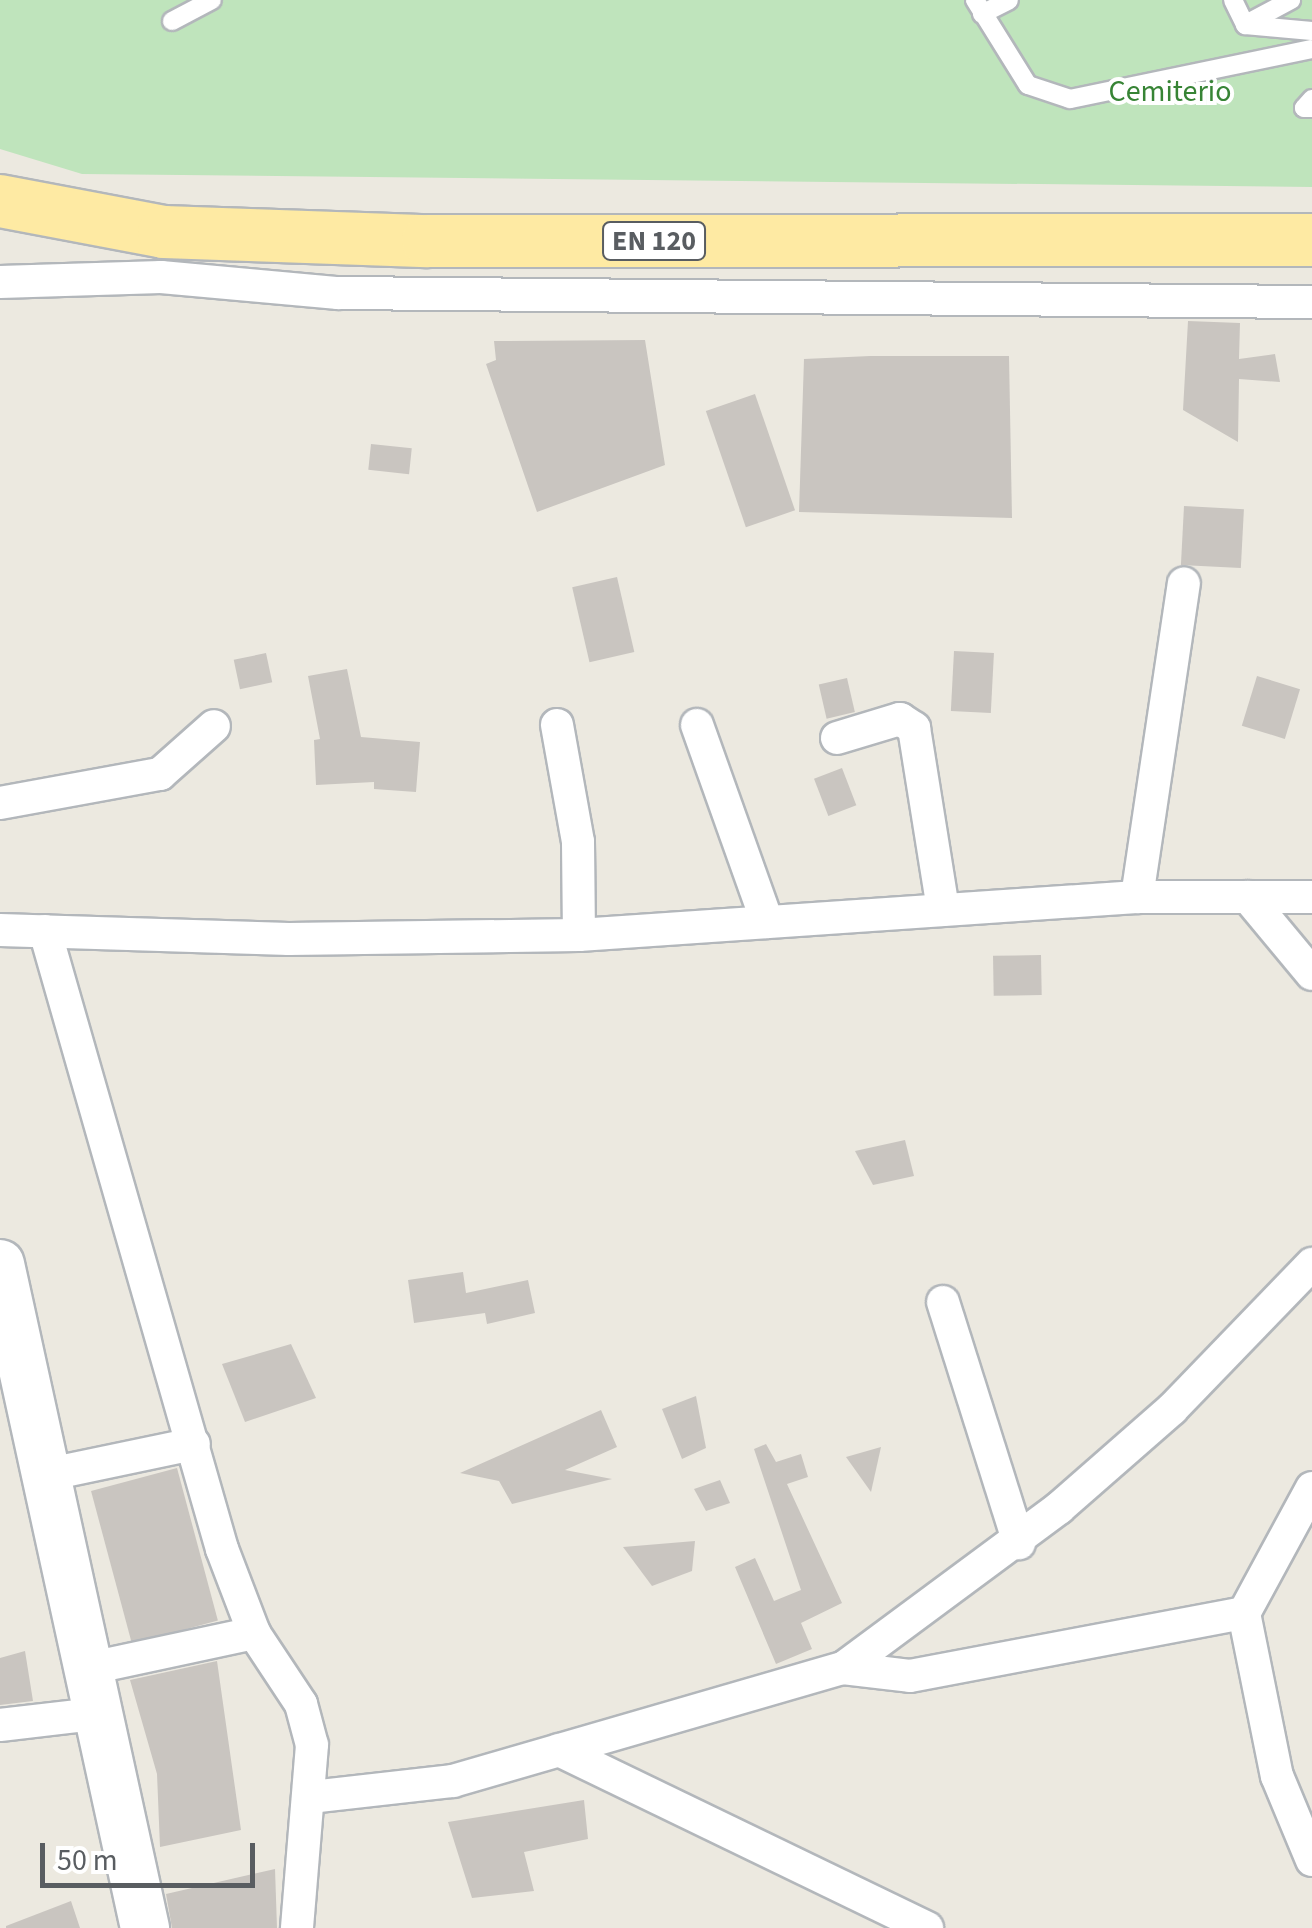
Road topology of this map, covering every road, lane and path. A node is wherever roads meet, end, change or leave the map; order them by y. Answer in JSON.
{"nodes":[{"id":1,"x":212,"y":0,"type":"edge"},
{"id":2,"x":1009,"y":0,"type":"edge"},
{"id":3,"x":1233,"y":0,"type":"edge"},
{"id":4,"x":1291,"y":0,"type":"edge"},
{"id":5,"x":978,"y":7,"type":"edge"},
{"id":6,"x":172,"y":21,"type":"dead end"},
{"id":7,"x":1246,"y":24,"type":"junction"},
{"id":8,"x":1312,"y":31,"type":"edge"},
{"id":9,"x":1312,"y":50,"type":"edge"},
{"id":10,"x":1312,"y":99,"type":"edge"},
{"id":11,"x":1312,"y":108,"type":"edge"},
{"id":12,"x":0,"y":201,"type":"edge"},
{"id":13,"x":1312,"y":240,"type":"edge"},
{"id":14,"x":0,"y":282,"type":"edge"},
{"id":15,"x":1312,"y":302,"type":"edge"},
{"id":16,"x":1184,"y":584,"type":"dead end"},
{"id":17,"x":557,"y":725,"type":"dead end"},
{"id":18,"x":214,"y":726,"type":"dead end"},
{"id":19,"x":697,"y":726,"type":"dead end"},
{"id":20,"x":837,"y":738,"type":"dead end"},
{"id":21,"x":0,"y":803,"type":"edge"},
{"id":22,"x":1137,"y":897,"type":"junction"},
{"id":23,"x":1248,"y":897,"type":"junction"},
{"id":24,"x":1312,"y":897,"type":"edge"},
{"id":25,"x":943,"y":910,"type":"junction"},
{"id":26,"x":767,"y":922,"type":"junction"},
{"id":27,"x":0,"y":930,"type":"edge"},
{"id":28,"x":45,"y":930,"type":"junction"},
{"id":29,"x":579,"y":935,"type":"junction"},
{"id":30,"x":1312,"y":974,"type":"edge"},
{"id":31,"x":0,"y":1264,"type":"edge"},
{"id":32,"x":1312,"y":1264,"type":"edge"},
{"id":33,"x":943,"y":1302,"type":"dead end"},
{"id":34,"x":194,"y":1444,"type":"junction"},
{"id":35,"x":46,"y":1475,"type":"junction"},
{"id":36,"x":1312,"y":1488,"type":"edge"},
{"id":37,"x":1019,"y":1543,"type":"junction"},
{"id":38,"x":1244,"y":1614,"type":"junction"},
{"id":39,"x":254,"y":1633,"type":"junction"},
{"id":40,"x":842,"y":1668,"type":"junction"},
{"id":41,"x":91,"y":1691,"type":"junction"},
{"id":42,"x":0,"y":1725,"type":"edge"},
{"id":43,"x":559,"y":1750,"type":"junction"},
{"id":44,"x":310,"y":1797,"type":"junction"},
{"id":45,"x":1312,"y":1860,"type":"edge"},
{"id":46,"x":145,"y":1928,"type":"edge"},
{"id":47,"x":297,"y":1928,"type":"edge"},
{"id":48,"x":926,"y":1928,"type":"edge"}],
"edges":[{"from":1,"to":6,"type":"lane"},
{"from":2,"to":5,"type":"lane"},
{"from":3,"to":7,"type":"lane"},
{"from":4,"to":7,"type":"lane"},
{"from":5,"to":9,"type":"lane"},
{"from":7,"to":8,"type":"lane"},
{"from":10,"to":11,"type":"lane"},
{"from":12,"to":13,"type":"main road","number":"EN 120"},
{"from":14,"to":15,"type":"street"},
{"from":16,"to":22,"type":"street"},
{"from":17,"to":29,"type":"street"},
{"from":18,"to":21,"type":"street"},
{"from":19,"to":26,"type":"street"},
{"from":20,"to":25,"type":"street"},
{"from":22,"to":23,"type":"street"},
{"from":22,"to":25,"type":"street"},
{"from":23,"to":24,"type":"street"},
{"from":23,"to":30,"type":"street"},
{"from":25,"to":26,"type":"street"},
{"from":26,"to":29,"type":"street"},
{"from":27,"to":28,"type":"street"},
{"from":28,"to":29,"type":"street"},
{"from":28,"to":34,"type":"street"},
{"from":31,"to":35,"type":"street"},
{"from":32,"to":37,"type":"street"},
{"from":33,"to":37,"type":"street"},
{"from":34,"to":35,"type":"street"},
{"from":34,"to":39,"type":"street"},
{"from":35,"to":41,"type":"street"},
{"from":36,"to":38,"type":"street"},
{"from":37,"to":40,"type":"street"},
{"from":38,"to":40,"type":"street"},
{"from":38,"to":45,"type":"street"},
{"from":39,"to":41,"type":"street"},
{"from":39,"to":44,"type":"street"},
{"from":40,"to":43,"type":"street"},
{"from":41,"to":42,"type":"street"},
{"from":41,"to":46,"type":"street"},
{"from":43,"to":44,"type":"street"},
{"from":43,"to":48,"type":"street"},
{"from":44,"to":47,"type":"street"}]}
